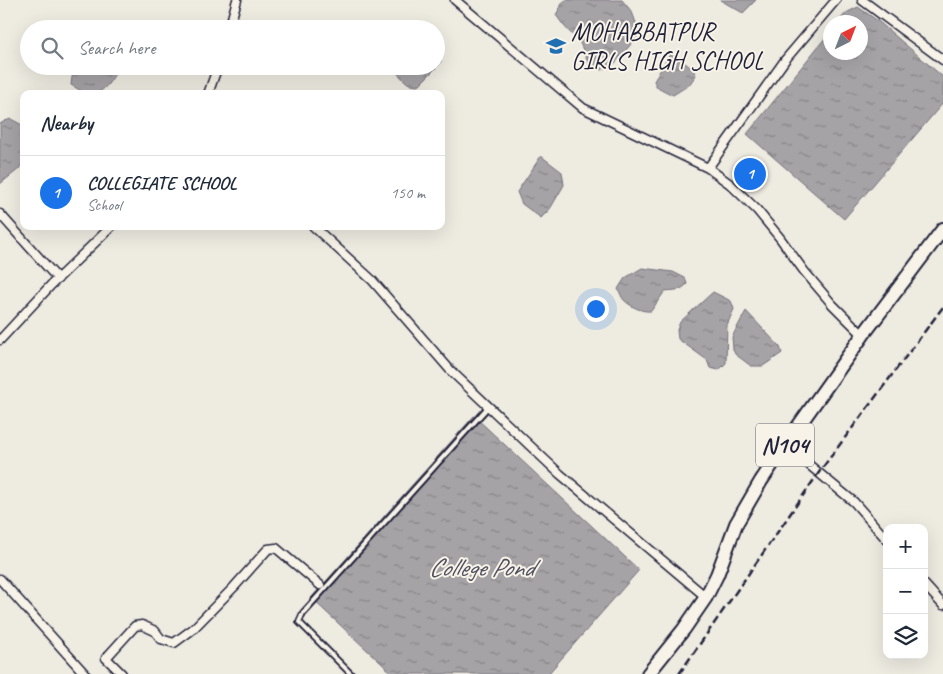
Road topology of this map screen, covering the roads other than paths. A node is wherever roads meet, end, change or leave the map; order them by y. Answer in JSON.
{"nodes":[{"id":1,"x":237,"y":0,"type":"edge"},
{"id":2,"x":455,"y":0,"type":"edge"},
{"id":3,"x":836,"y":0,"type":"edge"},
{"id":4,"x":862,"y":0,"type":"edge"},
{"id":5,"x":231,"y":20,"type":"edge"},
{"id":6,"x":943,"y":60,"type":"edge"},
{"id":7,"x":215,"y":75,"type":"edge"},
{"id":8,"x":209,"y":90,"type":"edge"},
{"id":9,"x":708,"y":168,"type":"junction"},
{"id":10,"x":0,"y":214,"type":"edge"},
{"id":11,"x":943,"y":229,"type":"edge"},
{"id":12,"x":108,"y":230,"type":"edge"},
{"id":13,"x":316,"y":230,"type":"edge"},
{"id":14,"x":58,"y":279,"type":"junction"},
{"id":15,"x":863,"y":335,"type":"junction"},
{"id":16,"x":0,"y":340,"type":"edge"},
{"id":17,"x":488,"y":406,"type":"junction"},
{"id":18,"x":785,"y":445,"type":"junction"},
{"id":19,"x":883,"y":535,"type":"edge"},
{"id":20,"x":0,"y":579,"type":"edge"},
{"id":21,"x":320,"y":585,"type":"dead end"},
{"id":22,"x":928,"y":588,"type":"edge"},
{"id":23,"x":706,"y":597,"type":"junction"},
{"id":24,"x":943,"y":605,"type":"edge"},
{"id":25,"x":85,"y":674,"type":"edge"},
{"id":26,"x":122,"y":674,"type":"edge"},
{"id":27,"x":351,"y":674,"type":"edge"},
{"id":28,"x":648,"y":674,"type":"edge"}],
"edges":[{"from":1,"to":5,"type":"street"},
{"from":2,"to":9,"type":"street"},
{"from":3,"to":9,"type":"street"},
{"from":4,"to":6,"type":"street"},
{"from":7,"to":8,"type":"street"},
{"from":9,"to":15,"type":"street"},
{"from":10,"to":14,"type":"street"},
{"from":11,"to":15,"type":"highway","number":"N104"},
{"from":12,"to":14,"type":"street"},
{"from":13,"to":17,"type":"street"},
{"from":14,"to":16,"type":"street"},
{"from":15,"to":18,"type":"highway","number":"N104"},
{"from":17,"to":23,"type":"street"},
{"from":17,"to":27,"type":"lane"},
{"from":18,"to":19,"type":"street"},
{"from":18,"to":23,"type":"highway","number":"N104"},
{"from":20,"to":25,"type":"street"},
{"from":21,"to":26,"type":"street"},
{"from":22,"to":24,"type":"street"},
{"from":23,"to":28,"type":"highway","number":"N104"}]}
